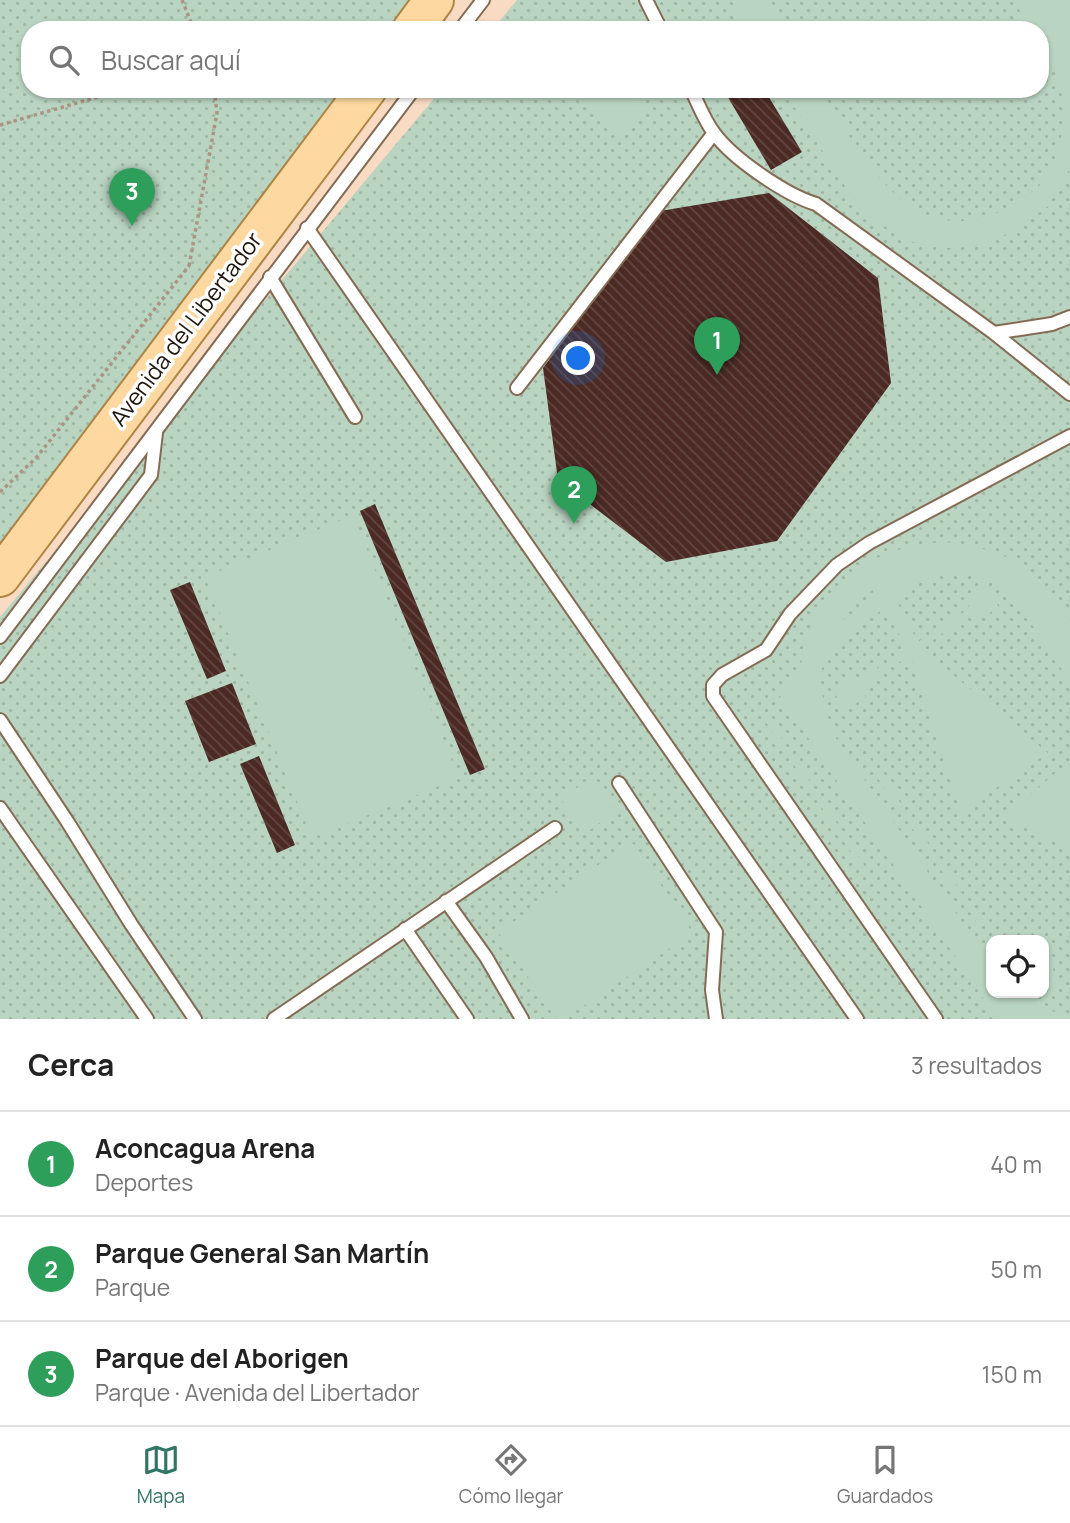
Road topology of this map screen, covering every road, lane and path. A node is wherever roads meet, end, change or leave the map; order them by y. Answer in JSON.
{"nodes":[{"id":1,"x":182,"y":0,"type":"edge"},
{"id":2,"x":434,"y":0,"type":"edge"},
{"id":3,"x":482,"y":0,"type":"edge"},
{"id":4,"x":646,"y":0,"type":"edge"},
{"id":5,"x":190,"y":21,"type":"edge"},
{"id":6,"x":419,"y":21,"type":"edge"},
{"id":7,"x":467,"y":21,"type":"edge"},
{"id":8,"x":656,"y":21,"type":"edge"},
{"id":9,"x":94,"y":98,"type":"edge"},
{"id":10,"x":215,"y":98,"type":"edge"},
{"id":11,"x":359,"y":98,"type":"edge"},
{"id":12,"x":407,"y":98,"type":"edge"},
{"id":13,"x":696,"y":98,"type":"edge"},
{"id":14,"x":0,"y":125,"type":"edge"},
{"id":15,"x":714,"y":133,"type":"junction"},
{"id":16,"x":307,"y":228,"type":"junction"},
{"id":17,"x":203,"y":277,"type":"junction"},
{"id":18,"x":270,"y":277,"type":"junction"},
{"id":19,"x":1070,"y":317,"type":"edge"},
{"id":20,"x":994,"y":333,"type":"junction"},
{"id":21,"x":517,"y":388,"type":"dead end"},
{"id":22,"x":1070,"y":394,"type":"edge"},
{"id":23,"x":355,"y":417,"type":"dead end"},
{"id":24,"x":156,"y":431,"type":"junction"},
{"id":25,"x":1070,"y":436,"type":"edge"},
{"id":26,"x":0,"y":492,"type":"edge"},
{"id":27,"x":6,"y":564,"type":"edge"},
{"id":28,"x":0,"y":637,"type":"edge"},
{"id":29,"x":0,"y":676,"type":"edge"},
{"id":30,"x":0,"y":720,"type":"edge"},
{"id":31,"x":619,"y":783,"type":"dead end"},
{"id":32,"x":0,"y":808,"type":"edge"},
{"id":33,"x":555,"y":828,"type":"dead end"},
{"id":34,"x":446,"y":901,"type":"junction"},
{"id":35,"x":405,"y":929,"type":"junction"},
{"id":36,"x":147,"y":1019,"type":"edge"},
{"id":37,"x":195,"y":1019,"type":"edge"},
{"id":38,"x":274,"y":1019,"type":"edge"},
{"id":39,"x":467,"y":1019,"type":"edge"},
{"id":40,"x":522,"y":1019,"type":"edge"},
{"id":41,"x":716,"y":1019,"type":"edge"},
{"id":42,"x":857,"y":1019,"type":"edge"},
{"id":43,"x":936,"y":1019,"type":"edge"}],
"edges":[{"from":1,"to":5,"type":"path"},
{"from":2,"to":6,"type":"main road"},
{"from":3,"to":7,"type":"lane"},
{"from":4,"to":8,"type":"lane"},
{"from":9,"to":14,"type":"path"},
{"from":10,"to":17,"type":"path"},
{"from":11,"to":17,"type":"main road","name":"Avenida del Libertador"},
{"from":12,"to":16,"type":"lane"},
{"from":13,"to":15,"type":"lane"},
{"from":15,"to":20,"type":"lane"},
{"from":15,"to":21,"type":"lane"},
{"from":16,"to":18,"type":"lane"},
{"from":16,"to":42,"type":"lane"},
{"from":17,"to":26,"type":"path"},
{"from":17,"to":27,"type":"main road","name":"Avenida del Libertador"},
{"from":18,"to":23,"type":"lane"},
{"from":18,"to":24,"type":"lane"},
{"from":19,"to":20,"type":"lane"},
{"from":20,"to":22,"type":"lane"},
{"from":24,"to":28,"type":"lane"},
{"from":24,"to":29,"type":"lane"},
{"from":25,"to":43,"type":"lane"},
{"from":30,"to":37,"type":"lane"},
{"from":31,"to":41,"type":"lane"},
{"from":32,"to":36,"type":"lane"},
{"from":33,"to":34,"type":"lane"},
{"from":34,"to":35,"type":"lane"},
{"from":34,"to":40,"type":"lane"},
{"from":35,"to":38,"type":"lane"},
{"from":35,"to":39,"type":"lane"}]}
